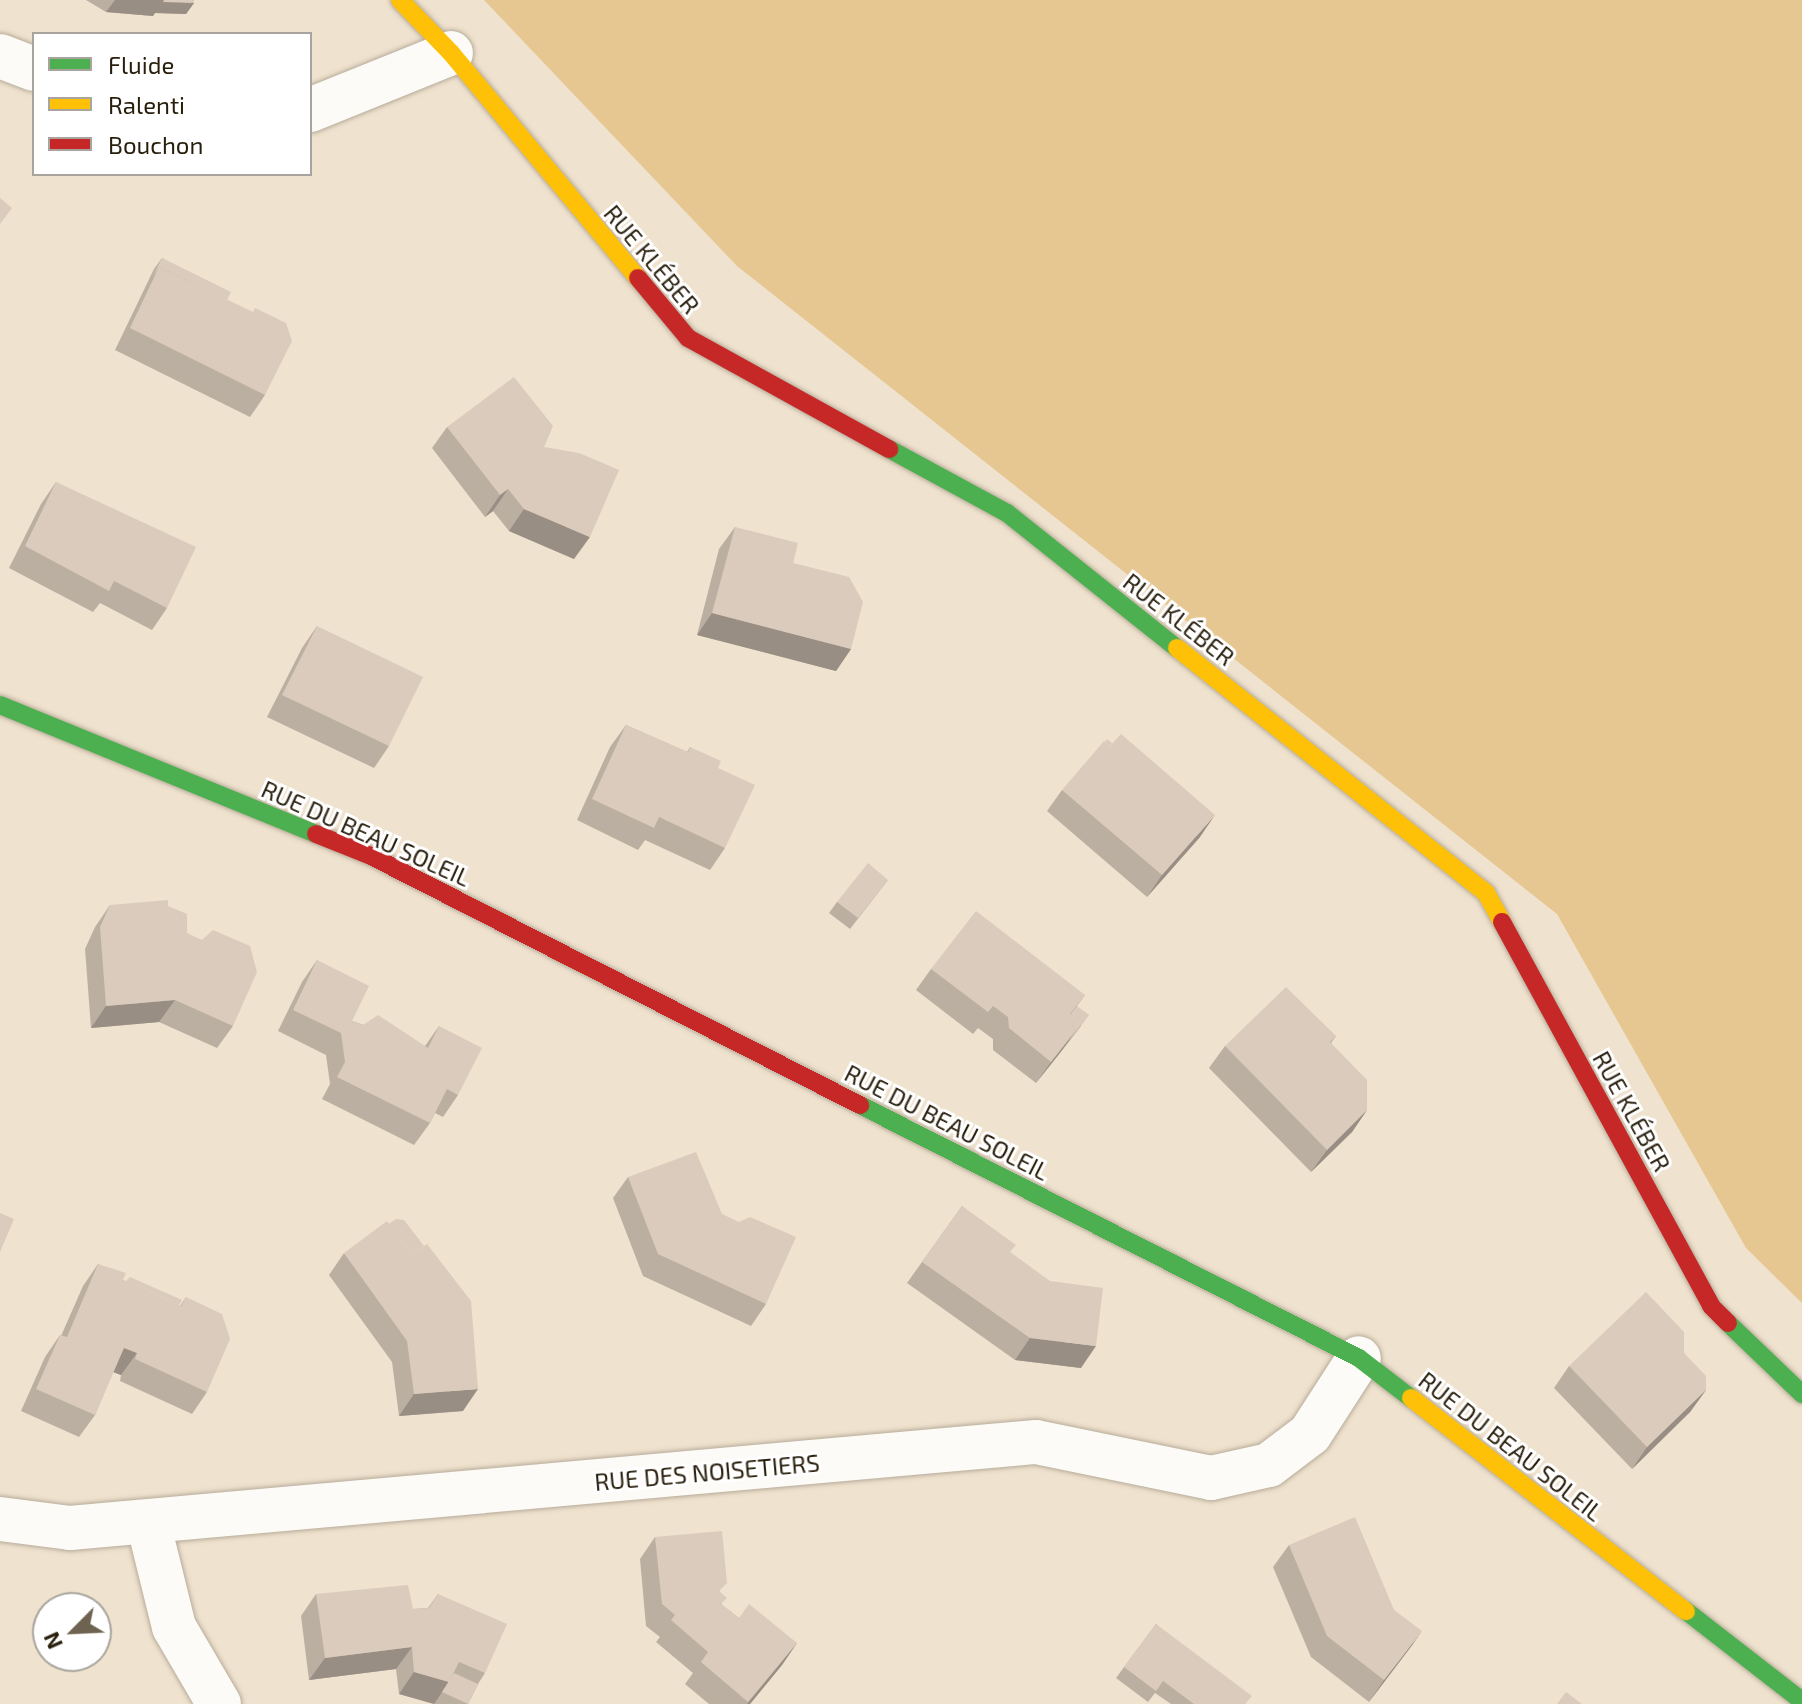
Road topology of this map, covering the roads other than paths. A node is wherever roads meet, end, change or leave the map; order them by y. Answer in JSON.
{"nodes":[{"id":1,"x":400,"y":0,"type":"edge"},
{"id":2,"x":451,"y":53,"type":"junction"},
{"id":3,"x":0,"y":56,"type":"edge"},
{"id":4,"x":32,"y":68,"type":"edge"},
{"id":5,"x":312,"y":109,"type":"edge"},
{"id":6,"x":0,"y":705,"type":"edge"},
{"id":7,"x":1359,"y":1358,"type":"junction"},
{"id":8,"x":1802,"y":1394,"type":"edge"},
{"id":9,"x":0,"y":1519,"type":"edge"},
{"id":10,"x":148,"y":1522,"type":"junction"},
{"id":11,"x":1802,"y":1701,"type":"edge"},
{"id":12,"x":219,"y":1704,"type":"edge"}],
"edges":[{"from":1,"to":2,"type":"street","name":"RUE KLÉBER"},
{"from":2,"to":5,"type":"street"},
{"from":2,"to":8,"type":"street","name":"RUE KLÉBER"},
{"from":3,"to":4,"type":"street"},
{"from":6,"to":7,"type":"street","name":"RUE DU BEAU SOLEIL"},
{"from":7,"to":10,"type":"street","name":"RUE DES NOISETIERS"},
{"from":7,"to":11,"type":"street","name":"RUE DU BEAU SOLEIL"},
{"from":9,"to":10,"type":"street","name":"RUE DES NOISETIERS"},
{"from":10,"to":12,"type":"street"}]}
